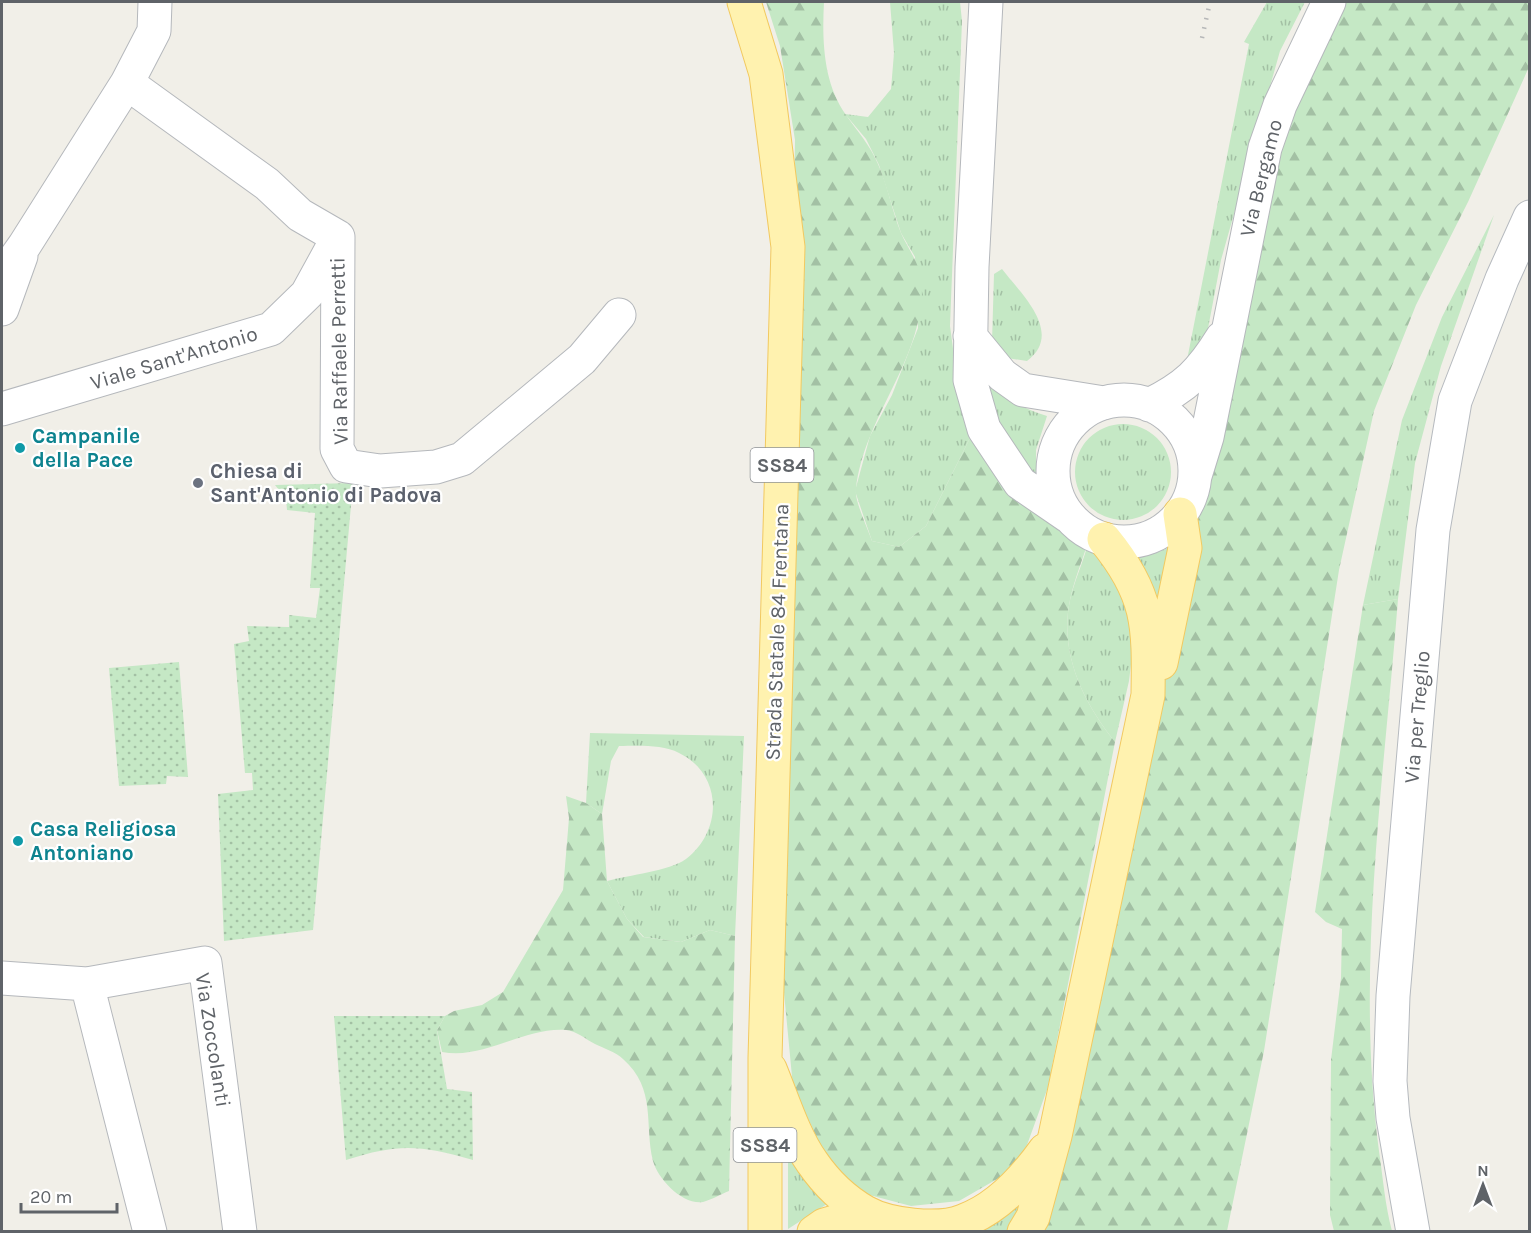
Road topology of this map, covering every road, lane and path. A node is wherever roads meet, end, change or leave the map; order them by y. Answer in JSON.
{"nodes":[{"id":1,"x":155,"y":2,"type":"edge"},
{"id":2,"x":744,"y":2,"type":"edge"},
{"id":3,"x":986,"y":2,"type":"edge"},
{"id":4,"x":1329,"y":2,"type":"edge"},
{"id":5,"x":127,"y":83,"type":"junction"},
{"id":6,"x":1530,"y":217,"type":"edge"},
{"id":7,"x":338,"y":237,"type":"junction"},
{"id":8,"x":24,"y":246,"type":"junction"},
{"id":9,"x":2,"y":277,"type":"edge"},
{"id":10,"x":2,"y":309,"type":"edge"},
{"id":11,"x":619,"y":315,"type":"dead end"},
{"id":12,"x":1228,"y":329,"type":"junction"},
{"id":13,"x":970,"y":336,"type":"junction"},
{"id":14,"x":1104,"y":403,"type":"junction"},
{"id":15,"x":1149,"y":405,"type":"junction"},
{"id":16,"x":2,"y":409,"type":"edge"},
{"id":17,"x":1195,"y":476,"type":"junction"},
{"id":18,"x":1180,"y":514,"type":"junction"},
{"id":19,"x":1068,"y":516,"type":"junction"},
{"id":20,"x":1104,"y":539,"type":"junction"},
{"id":21,"x":1148,"y":695,"type":"junction"},
{"id":22,"x":2,"y":978,"type":"edge"},
{"id":23,"x":87,"y":984,"type":"junction"},
{"id":24,"x":765,"y":1058,"type":"junction"},
{"id":25,"x":1055,"y":1136,"type":"junction"},
{"id":26,"x":866,"y":1213,"type":"junction"},
{"id":27,"x":150,"y":1232,"type":"edge"},
{"id":28,"x":240,"y":1232,"type":"edge"},
{"id":29,"x":765,"y":1232,"type":"edge"},
{"id":30,"x":814,"y":1232,"type":"edge"},
{"id":31,"x":1024,"y":1232,"type":"edge"},
{"id":32,"x":1413,"y":1232,"type":"edge"}],
"edges":[{"from":1,"to":5,"type":"street"},
{"from":2,"to":24,"type":"main road","name":"Strada Statale 84 Frentana","number":"SS84"},
{"from":3,"to":13,"type":"street"},
{"from":4,"to":12,"type":"street","name":"Via Bergamo"},
{"from":5,"to":7,"type":"street","name":"Via Raffaele Perretti"},
{"from":5,"to":8,"type":"street"},
{"from":6,"to":32,"type":"street","name":"Via per Treglio"},
{"from":7,"to":11,"type":"street","name":"Via Raffaele Perretti"},
{"from":7,"to":16,"type":"street","name":"Viale Sant'Antonio"},
{"from":8,"to":9,"type":"street"},
{"from":8,"to":10,"type":"street"},
{"from":12,"to":15,"type":"street","name":"Via Bergamo"},
{"from":12,"to":17,"type":"street","name":"Via Bergamo"},
{"from":13,"to":14,"type":"street"},
{"from":13,"to":19,"type":"street"},
{"from":14,"to":15,"type":"street"},
{"from":14,"to":19,"type":"street"},
{"from":15,"to":17,"type":"street"},
{"from":17,"to":18,"type":"street"},
{"from":18,"to":20,"type":"street"},
{"from":18,"to":21,"type":"main road"},
{"from":19,"to":20,"type":"street"},
{"from":20,"to":21,"type":"main road"},
{"from":21,"to":25,"type":"main road"},
{"from":22,"to":23,"type":"street"},
{"from":23,"to":27,"type":"street"},
{"from":23,"to":28,"type":"street","name":"Via Zoccolanti"},
{"from":24,"to":26,"type":"main road"},
{"from":24,"to":29,"type":"main road","name":"Strada Statale 84 Frentana","number":"SS84"},
{"from":25,"to":26,"type":"main road"},
{"from":25,"to":31,"type":"main road"},
{"from":26,"to":30,"type":"main road"}]}
